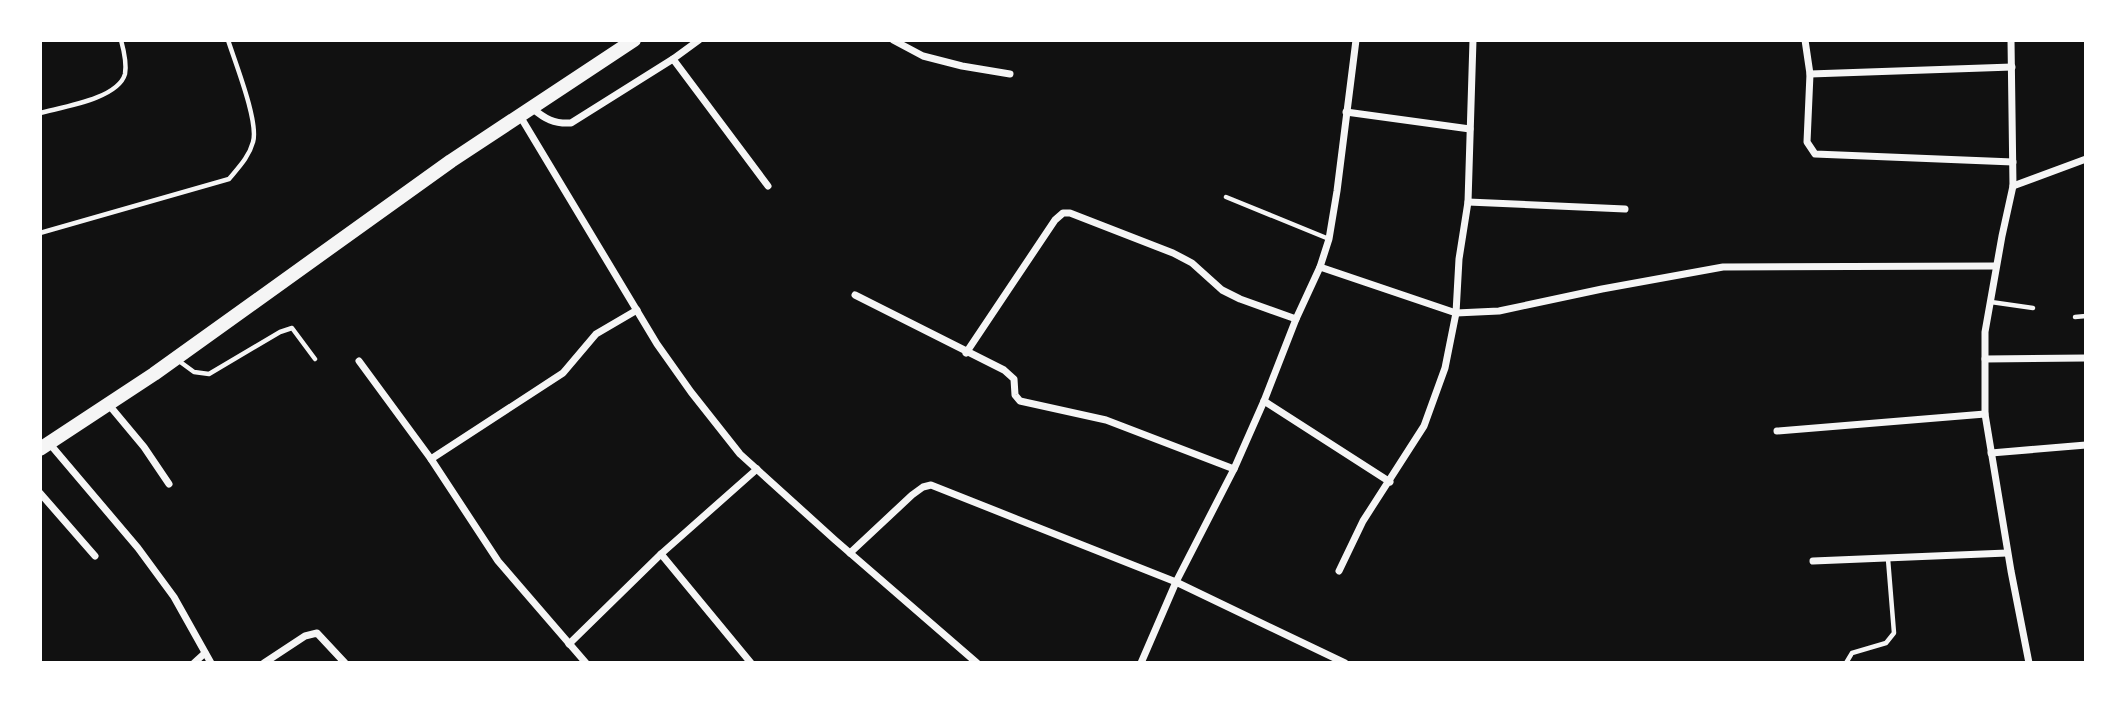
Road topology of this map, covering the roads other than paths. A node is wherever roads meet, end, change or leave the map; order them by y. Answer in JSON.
{"nodes":[{"id":1,"x":121,"y":40,"type":"edge"},
{"id":2,"x":228,"y":40,"type":"edge"},
{"id":3,"x":634,"y":40,"type":"edge"},
{"id":4,"x":699,"y":40,"type":"edge"},
{"id":5,"x":893,"y":40,"type":"edge"},
{"id":6,"x":1356,"y":40,"type":"edge"},
{"id":7,"x":1473,"y":40,"type":"edge"},
{"id":8,"x":1805,"y":40,"type":"edge"},
{"id":9,"x":2011,"y":40,"type":"edge"},
{"id":10,"x":673,"y":59,"type":"junction"},
{"id":11,"x":2012,"y":66,"type":"junction"},
{"id":12,"x":1010,"y":74,"type":"dead end"},
{"id":13,"x":1810,"y":74,"type":"junction"},
{"id":14,"x":526,"y":112,"type":"junction"},
{"id":15,"x":1346,"y":112,"type":"junction"},
{"id":16,"x":40,"y":113,"type":"edge"},
{"id":17,"x":1470,"y":129,"type":"junction"},
{"id":18,"x":2086,"y":159,"type":"edge"},
{"id":19,"x":2013,"y":163,"type":"junction"},
{"id":20,"x":768,"y":186,"type":"dead end"},
{"id":21,"x":2013,"y":186,"type":"junction"},
{"id":22,"x":1226,"y":197,"type":"dead end"},
{"id":23,"x":1468,"y":202,"type":"junction"},
{"id":24,"x":1625,"y":209,"type":"dead end"},
{"id":25,"x":40,"y":233,"type":"edge"},
{"id":26,"x":1329,"y":239,"type":"junction"},
{"id":27,"x":1996,"y":266,"type":"junction"},
{"id":28,"x":1320,"y":267,"type":"junction"},
{"id":29,"x":855,"y":295,"type":"dead end"},
{"id":30,"x":1990,"y":302,"type":"junction"},
{"id":31,"x":2033,"y":307,"type":"dead end"},
{"id":32,"x":637,"y":310,"type":"junction"},
{"id":33,"x":1456,"y":313,"type":"junction"},
{"id":34,"x":2086,"y":316,"type":"edge"},
{"id":35,"x":2075,"y":317,"type":"dead end"},
{"id":36,"x":1296,"y":319,"type":"junction"},
{"id":37,"x":966,"y":353,"type":"junction"},
{"id":38,"x":176,"y":358,"type":"junction"},
{"id":39,"x":2086,"y":358,"type":"edge"},
{"id":40,"x":315,"y":359,"type":"dead end"},
{"id":41,"x":1985,"y":359,"type":"junction"},
{"id":42,"x":359,"y":361,"type":"dead end"},
{"id":43,"x":1264,"y":401,"type":"junction"},
{"id":44,"x":108,"y":404,"type":"junction"},
{"id":45,"x":1985,"y":414,"type":"junction"},
{"id":46,"x":1777,"y":431,"type":"dead end"},
{"id":47,"x":2086,"y":445,"type":"edge"},
{"id":48,"x":45,"y":446,"type":"edge"},
{"id":49,"x":1990,"y":453,"type":"junction"},
{"id":50,"x":432,"y":459,"type":"junction"},
{"id":51,"x":757,"y":469,"type":"junction"},
{"id":52,"x":1234,"y":469,"type":"junction"},
{"id":53,"x":1390,"y":482,"type":"junction"},
{"id":54,"x":169,"y":484,"type":"dead end"},
{"id":55,"x":40,"y":493,"type":"edge"},
{"id":56,"x":850,"y":553,"type":"junction"},
{"id":57,"x":2007,"y":553,"type":"junction"},
{"id":58,"x":662,"y":554,"type":"junction"},
{"id":59,"x":95,"y":556,"type":"dead end"},
{"id":60,"x":1888,"y":558,"type":"junction"},
{"id":61,"x":1813,"y":561,"type":"dead end"},
{"id":62,"x":1339,"y":571,"type":"dead end"},
{"id":63,"x":1176,"y":582,"type":"junction"},
{"id":64,"x":569,"y":643,"type":"junction"},
{"id":65,"x":205,"y":653,"type":"junction"},
{"id":66,"x":194,"y":663,"type":"edge"},
{"id":67,"x":211,"y":663,"type":"edge"},
{"id":68,"x":264,"y":663,"type":"edge"},
{"id":69,"x":345,"y":663,"type":"edge"},
{"id":70,"x":586,"y":663,"type":"edge"},
{"id":71,"x":751,"y":663,"type":"edge"},
{"id":72,"x":977,"y":663,"type":"edge"},
{"id":73,"x":1141,"y":663,"type":"edge"},
{"id":74,"x":1345,"y":663,"type":"edge"},
{"id":75,"x":1846,"y":663,"type":"edge"},
{"id":76,"x":2029,"y":663,"type":"edge"}],
"edges":[{"from":1,"to":16,"type":"lane"},
{"from":2,"to":25,"type":"lane"},
{"from":3,"to":14,"type":"highway"},
{"from":4,"to":10,"type":"street"},
{"from":5,"to":12,"type":"street"},
{"from":6,"to":15,"type":"street"},
{"from":7,"to":17,"type":"street"},
{"from":8,"to":13,"type":"street"},
{"from":9,"to":11,"type":"street"},
{"from":10,"to":14,"type":"street"},
{"from":10,"to":20,"type":"street"},
{"from":11,"to":13,"type":"street"},
{"from":11,"to":19,"type":"street"},
{"from":13,"to":19,"type":"street"},
{"from":14,"to":32,"type":"street"},
{"from":14,"to":38,"type":"highway"},
{"from":15,"to":17,"type":"street"},
{"from":15,"to":26,"type":"street"},
{"from":17,"to":23,"type":"street"},
{"from":18,"to":21,"type":"street"},
{"from":19,"to":21,"type":"street"},
{"from":21,"to":27,"type":"street"},
{"from":22,"to":26,"type":"lane"},
{"from":23,"to":24,"type":"street"},
{"from":23,"to":33,"type":"street"},
{"from":26,"to":28,"type":"street"},
{"from":27,"to":30,"type":"street"},
{"from":27,"to":33,"type":"street"},
{"from":28,"to":33,"type":"street"},
{"from":28,"to":36,"type":"street"},
{"from":29,"to":37,"type":"street"},
{"from":30,"to":31,"type":"lane"},
{"from":30,"to":41,"type":"street"},
{"from":32,"to":50,"type":"street"},
{"from":32,"to":51,"type":"street"},
{"from":33,"to":53,"type":"street"},
{"from":34,"to":35,"type":"lane"},
{"from":36,"to":37,"type":"street"},
{"from":36,"to":43,"type":"street"},
{"from":37,"to":52,"type":"street"},
{"from":38,"to":40,"type":"lane"},
{"from":38,"to":44,"type":"highway"},
{"from":39,"to":41,"type":"street"},
{"from":41,"to":45,"type":"street"},
{"from":42,"to":50,"type":"street"},
{"from":43,"to":52,"type":"street"},
{"from":43,"to":53,"type":"street"},
{"from":44,"to":48,"type":"highway"},
{"from":44,"to":54,"type":"street"},
{"from":45,"to":46,"type":"street"},
{"from":45,"to":49,"type":"street"},
{"from":47,"to":49,"type":"street"},
{"from":48,"to":65,"type":"street"},
{"from":49,"to":57,"type":"street"},
{"from":50,"to":64,"type":"street"},
{"from":51,"to":56,"type":"street"},
{"from":51,"to":58,"type":"street"},
{"from":52,"to":63,"type":"street"},
{"from":53,"to":62,"type":"street"},
{"from":55,"to":59,"type":"street"},
{"from":56,"to":63,"type":"street"},
{"from":56,"to":72,"type":"street"},
{"from":57,"to":60,"type":"street"},
{"from":57,"to":76,"type":"street"},
{"from":58,"to":64,"type":"street"},
{"from":58,"to":71,"type":"street"},
{"from":60,"to":61,"type":"street"},
{"from":60,"to":75,"type":"lane"},
{"from":63,"to":73,"type":"street"},
{"from":63,"to":74,"type":"street"},
{"from":64,"to":70,"type":"street"},
{"from":65,"to":66,"type":"street"},
{"from":65,"to":67,"type":"street"},
{"from":68,"to":69,"type":"street"}]}
